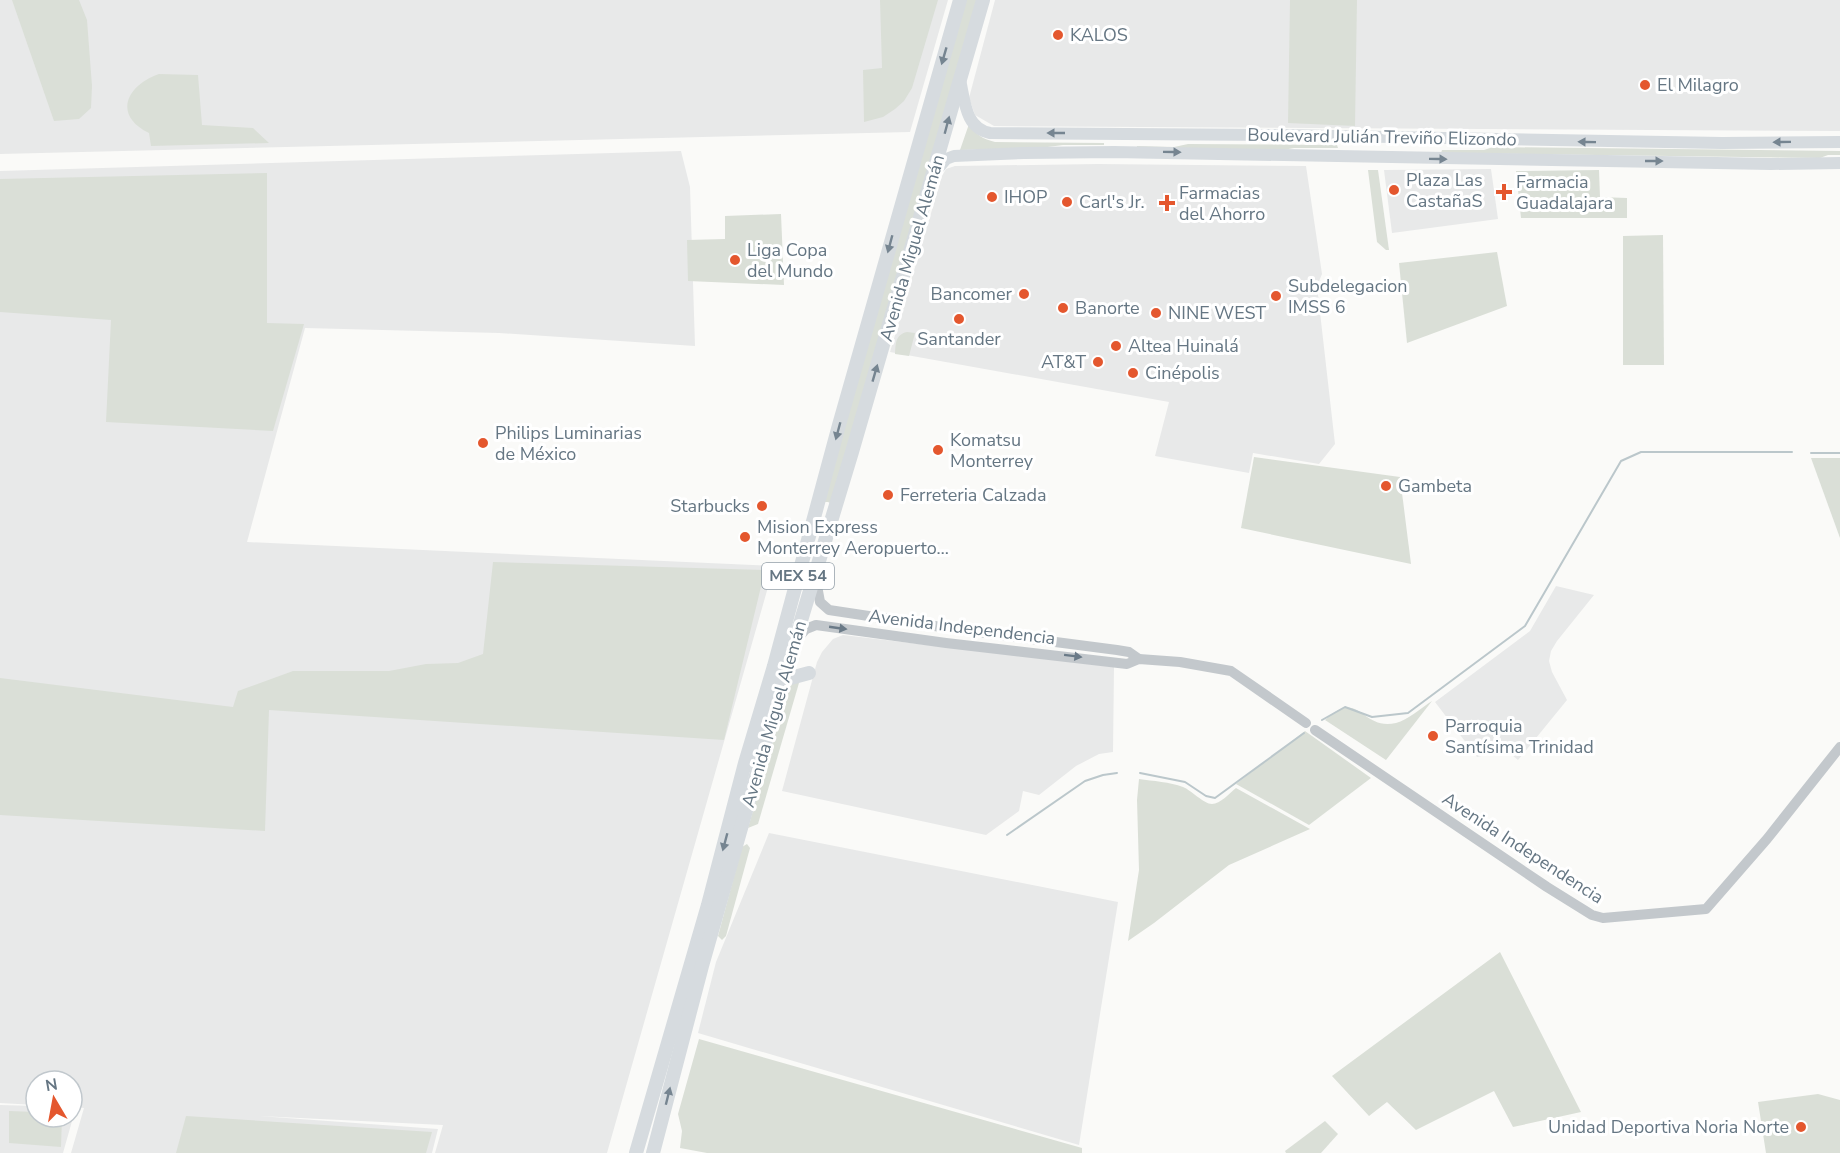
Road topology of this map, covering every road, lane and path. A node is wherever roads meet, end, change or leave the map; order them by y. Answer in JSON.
{"nodes":[{"id":1,"x":960,"y":0,"type":"edge"},
{"id":2,"x":983,"y":0,"type":"edge"},
{"id":3,"x":960,"y":80,"type":"junction"},
{"id":4,"x":1229,"y":134,"type":"junction"},
{"id":5,"x":1421,"y":137,"type":"junction"},
{"id":6,"x":1840,"y":142,"type":"edge"},
{"id":7,"x":1024,"y":153,"type":"junction"},
{"id":8,"x":1299,"y":156,"type":"junction"},
{"id":9,"x":1840,"y":163,"type":"edge"},
{"id":10,"x":934,"y":173,"type":"junction"},
{"id":11,"x":816,"y":570,"type":"junction"},
{"id":12,"x":792,"y":650,"type":"junction"},
{"id":13,"x":1139,"y":659,"type":"junction"},
{"id":14,"x":808,"y":673,"type":"dead end"},
{"id":15,"x":783,"y":680,"type":"junction"},
{"id":16,"x":1840,"y":747,"type":"edge"},
{"id":17,"x":636,"y":1153,"type":"edge"},
{"id":18,"x":653,"y":1153,"type":"edge"}],
"edges":[{"from":1,"to":17,"type":"highway","name":"Avenida Miguel Alemán","number":"MEX 54","one_way":true},
{"from":2,"to":3,"type":"highway","name":"Avenida Miguel Alemán","number":"MEX 54"},
{"from":4,"to":3,"type":"main road","name":"Boulevard Julián Treviño Elizondo","one_way":true},
{"from":10,"to":3,"type":"highway","name":"Avenida Miguel Alemán","number":"MEX 54","one_way":true},
{"from":4,"to":5,"type":"main road","name":"Boulevard Julián Treviño Elizondo"},
{"from":4,"to":7,"type":"main road"},
{"from":6,"to":5,"type":"main road","name":"Boulevard Julián Treviño Elizondo","one_way":true},
{"from":5,"to":8,"type":"main road"},
{"from":7,"to":8,"type":"main road","name":"Boulevard Julián Treviño Elizondo","one_way":true},
{"from":7,"to":10,"type":"main road","name":"Boulevard Julián Treviño Elizondo"},
{"from":8,"to":9,"type":"main road","name":"Boulevard Julián Treviño Elizondo","one_way":true},
{"from":11,"to":10,"type":"highway","name":"Avenida Miguel Alemán","number":"MEX 54","one_way":true},
{"from":11,"to":12,"type":"highway","name":"Avenida Miguel Alemán","number":"MEX 54"},
{"from":11,"to":13,"type":"street","name":"Avenida Independencia"},
{"from":12,"to":13,"type":"street","name":"Avenida Independencia","one_way":true},
{"from":12,"to":15,"type":"highway","name":"Avenida Miguel Alemán","number":"MEX 54"},
{"from":13,"to":16,"type":"street","name":"Avenida Independencia"},
{"from":14,"to":15,"type":"highway"},
{"from":18,"to":15,"type":"highway","name":"Avenida Miguel Alemán","number":"MEX 54","one_way":true}]}
